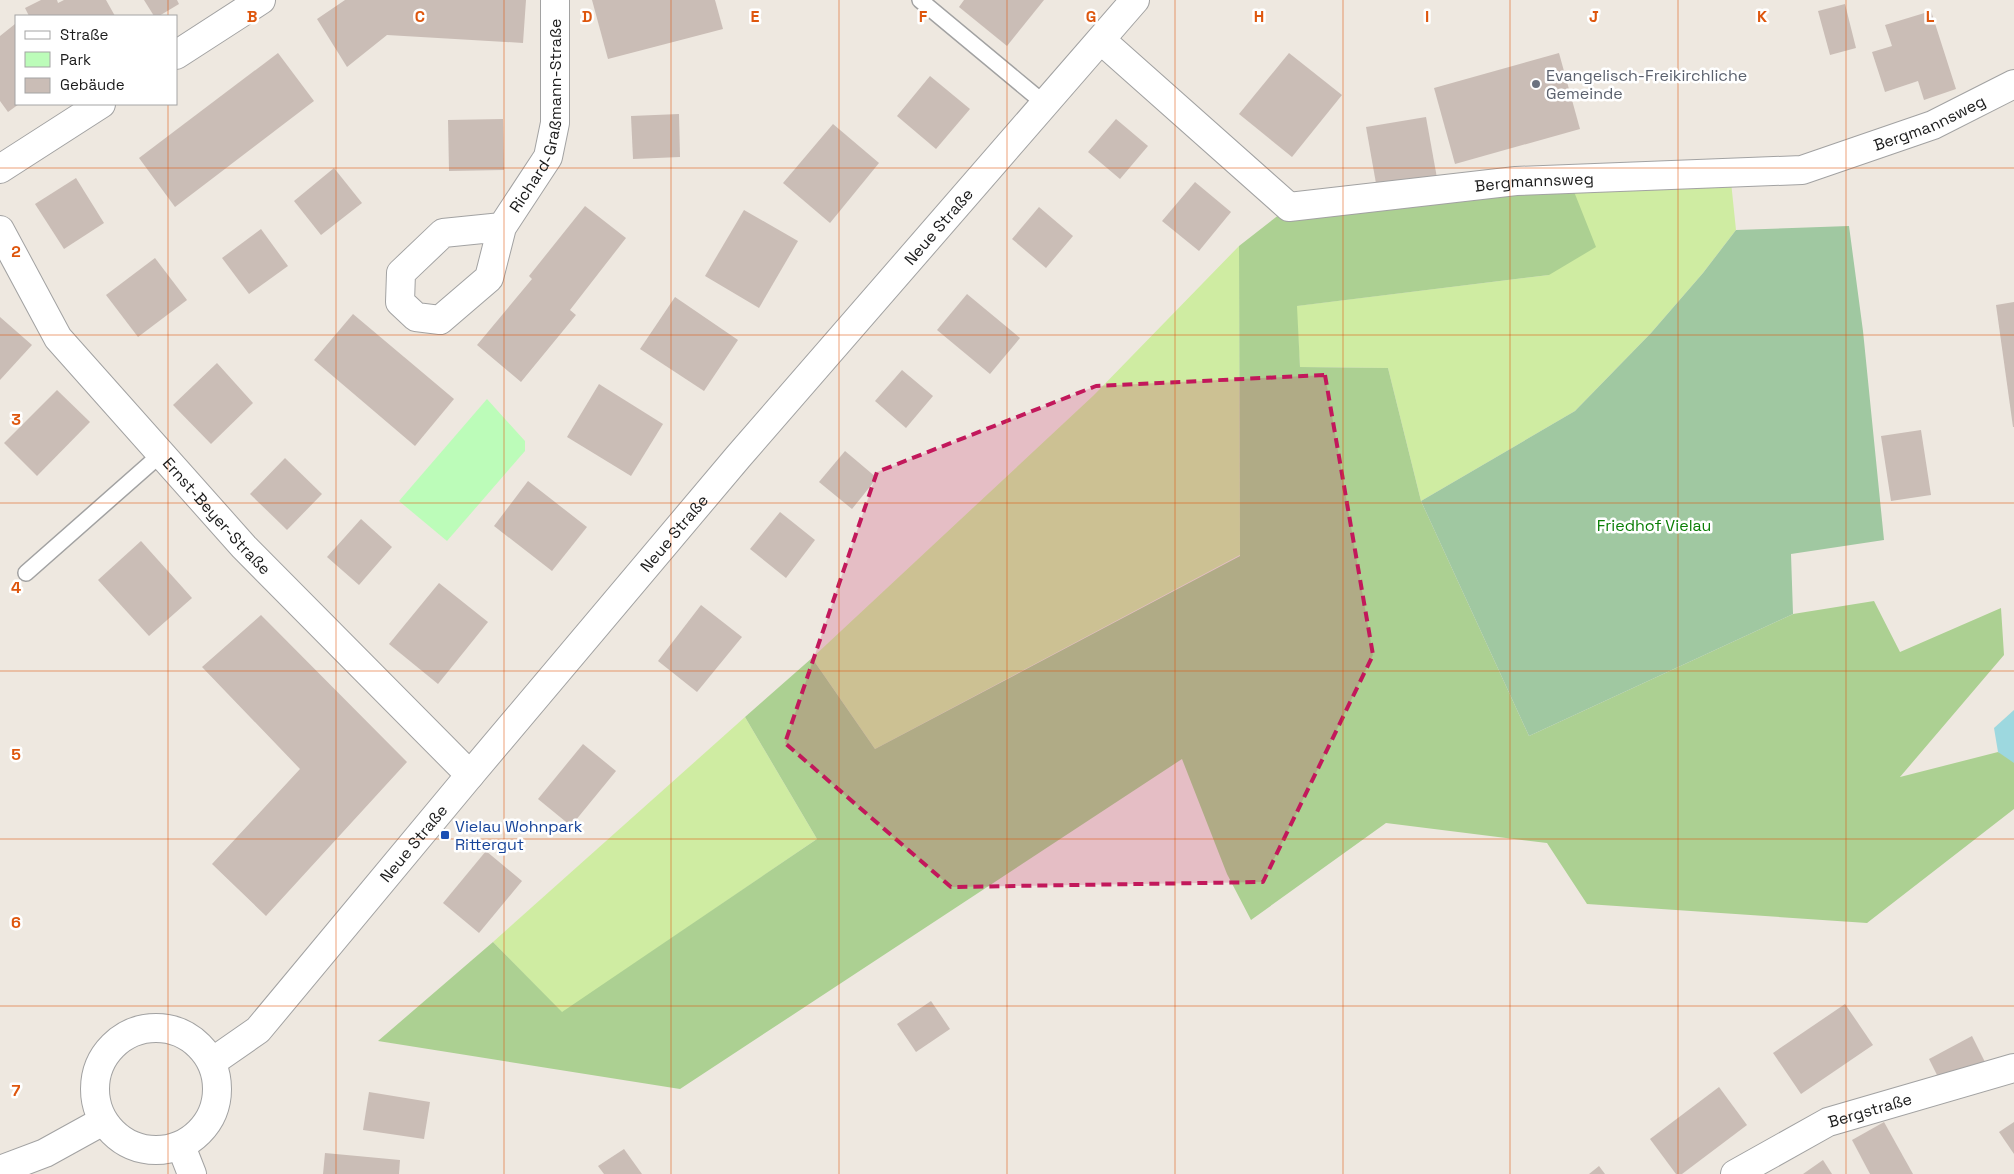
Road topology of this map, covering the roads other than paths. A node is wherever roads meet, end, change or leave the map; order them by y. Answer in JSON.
{"nodes":[{"id":1,"x":261,"y":0,"type":"edge"},
{"id":2,"x":555,"y":0,"type":"edge"},
{"id":3,"x":920,"y":0,"type":"edge"},
{"id":4,"x":1135,"y":0,"type":"edge"},
{"id":5,"x":1101,"y":40,"type":"junction"},
{"id":6,"x":178,"y":54,"type":"edge"},
{"id":7,"x":2014,"y":84,"type":"edge"},
{"id":8,"x":1046,"y":104,"type":"junction"},
{"id":9,"x":99,"y":105,"type":"edge"},
{"id":10,"x":0,"y":169,"type":"edge"},
{"id":11,"x":502,"y":226,"type":"dead end"},
{"id":12,"x":0,"y":230,"type":"edge"},
{"id":13,"x":161,"y":454,"type":"junction"},
{"id":14,"x":26,"y":573,"type":"dead end"},
{"id":15,"x":470,"y":775,"type":"junction"},
{"id":16,"x":212,"y":1062,"type":"junction"},
{"id":17,"x":2014,"y":1068,"type":"edge"},
{"id":18,"x":103,"y":1121,"type":"junction"},
{"id":19,"x":181,"y":1146,"type":"junction"},
{"id":20,"x":0,"y":1170,"type":"edge"},
{"id":21,"x":192,"y":1174,"type":"edge"},
{"id":22,"x":1735,"y":1174,"type":"edge"}],
"edges":[{"from":1,"to":6,"type":"street"},
{"from":2,"to":11,"type":"street","name":"Richard-Graßmann-Straße"},
{"from":3,"to":8,"type":"lane"},
{"from":4,"to":5,"type":"street","name":"Neue Straße"},
{"from":5,"to":7,"type":"street","name":"Bergmannsweg"},
{"from":5,"to":8,"type":"street","name":"Neue Straße"},
{"from":8,"to":15,"type":"street","name":"Neue Straße"},
{"from":9,"to":10,"type":"street"},
{"from":12,"to":13,"type":"street","name":"Ernst-Beyer-Straße"},
{"from":13,"to":14,"type":"lane"},
{"from":13,"to":15,"type":"street","name":"Ernst-Beyer-Straße"},
{"from":15,"to":16,"type":"street","name":"Neue Straße"},
{"from":16,"to":18,"type":"street"},
{"from":16,"to":19,"type":"street"},
{"from":17,"to":22,"type":"street","name":"Bergstraße"},
{"from":18,"to":19,"type":"street"},
{"from":18,"to":20,"type":"street"},
{"from":19,"to":21,"type":"street"}]}
